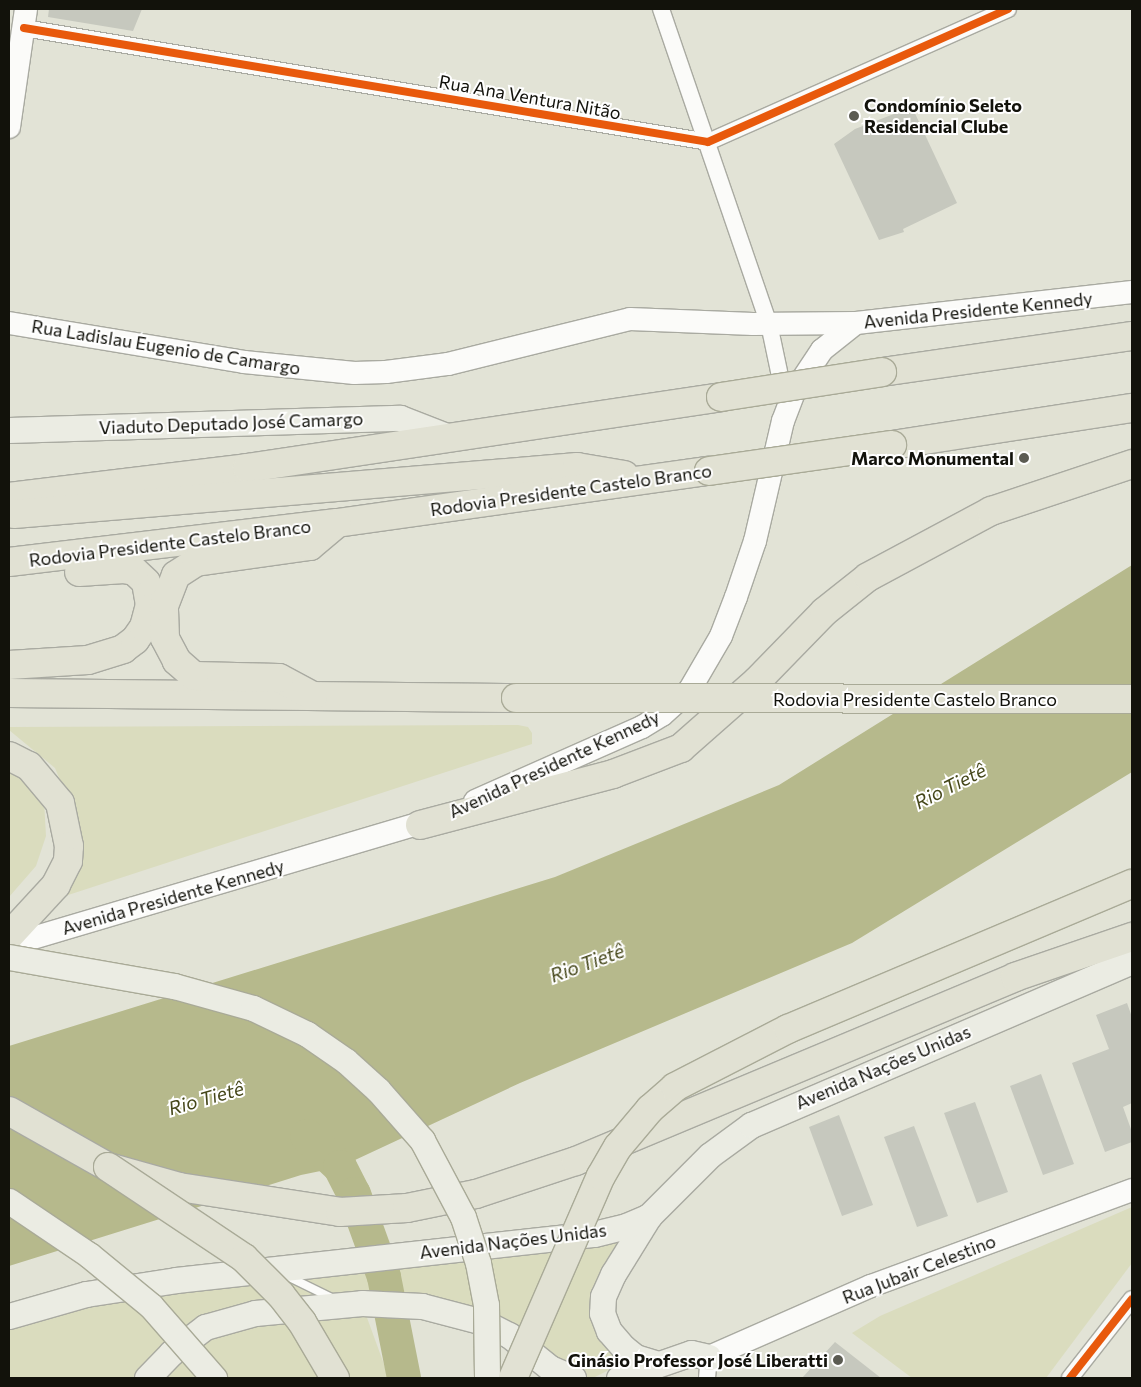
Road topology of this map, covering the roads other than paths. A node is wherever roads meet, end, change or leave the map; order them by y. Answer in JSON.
{"nodes":[{"id":1,"x":661,"y":9,"type":"edge"},
{"id":2,"x":1008,"y":9,"type":"edge"},
{"id":3,"x":25,"y":18,"type":"edge"},
{"id":4,"x":9,"y":127,"type":"edge"},
{"id":5,"x":708,"y":142,"type":"junction"},
{"id":6,"x":1132,"y":292,"type":"edge"},
{"id":7,"x":9,"y":323,"type":"edge"},
{"id":8,"x":856,"y":323,"type":"junction"},
{"id":9,"x":769,"y":324,"type":"junction"},
{"id":10,"x":1132,"y":336,"type":"edge"},
{"id":11,"x":1132,"y":408,"type":"edge"},
{"id":12,"x":788,"y":410,"type":"junction"},
{"id":13,"x":9,"y":430,"type":"edge"},
{"id":14,"x":449,"y":437,"type":"junction"},
{"id":15,"x":1132,"y":464,"type":"edge"},
{"id":16,"x":647,"y":480,"type":"junction"},
{"id":17,"x":9,"y":497,"type":"edge"},
{"id":18,"x":9,"y":515,"type":"edge"},
{"id":19,"x":337,"y":522,"type":"junction"},
{"id":20,"x":9,"y":562,"type":"edge"},
{"id":21,"x":9,"y":579,"type":"edge"},
{"id":22,"x":9,"y":665,"type":"edge"},
{"id":23,"x":9,"y":693,"type":"edge"},
{"id":24,"x":317,"y":698,"type":"junction"},
{"id":25,"x":1132,"y":699,"type":"edge"},
{"id":26,"x":9,"y":756,"type":"edge"},
{"id":27,"x":420,"y":825,"type":"junction"},
{"id":28,"x":1132,"y":884,"type":"edge"},
{"id":29,"x":9,"y":936,"type":"edge"},
{"id":30,"x":1132,"y":937,"type":"edge"},
{"id":31,"x":9,"y":945,"type":"edge"},
{"id":32,"x":9,"y":957,"type":"edge"},
{"id":33,"x":1132,"y":961,"type":"edge"},
{"id":34,"x":9,"y":1111,"type":"edge"},
{"id":35,"x":108,"y":1167,"type":"junction"},
{"id":36,"x":1132,"y":1190,"type":"edge"},
{"id":37,"x":9,"y":1202,"type":"edge"},
{"id":38,"x":649,"y":1216,"type":"junction"},
{"id":39,"x":271,"y":1268,"type":"junction"},
{"id":40,"x":1132,"y":1298,"type":"edge"},
{"id":41,"x":354,"y":1304,"type":"junction"},
{"id":42,"x":9,"y":1316,"type":"edge"},
{"id":43,"x":509,"y":1335,"type":"junction"},
{"id":44,"x":708,"y":1367,"type":"edge"},
{"id":45,"x":655,"y":1371,"type":"edge"},
{"id":46,"x":147,"y":1378,"type":"edge"},
{"id":47,"x":214,"y":1378,"type":"edge"},
{"id":48,"x":335,"y":1378,"type":"edge"},
{"id":49,"x":487,"y":1378,"type":"edge"},
{"id":50,"x":508,"y":1378,"type":"edge"},
{"id":51,"x":513,"y":1378,"type":"edge"},
{"id":52,"x":572,"y":1378,"type":"edge"},
{"id":53,"x":619,"y":1378,"type":"edge"},
{"id":54,"x":1070,"y":1378,"type":"edge"}],
"edges":[{"from":1,"to":5,"type":"street"},
{"from":2,"to":5,"type":"street"},
{"from":3,"to":4,"type":"main road"},
{"from":3,"to":5,"type":"street","name":"Rua Ana Ventura Nitão"},
{"from":5,"to":9,"type":"street"},
{"from":6,"to":8,"type":"main road","name":"Avenida Presidente Kennedy"},
{"from":7,"to":9,"type":"main road","name":"Rua Ladislau Eugenio de Camargo"},
{"from":8,"to":9,"type":"main road","name":"Rua Ladislau Eugenio de Camargo"},
{"from":8,"to":12,"type":"main road","name":"Avenida Presidente Kennedy"},
{"from":9,"to":12,"type":"street"},
{"from":10,"to":14,"type":"highway","bridge":true},
{"from":11,"to":16,"type":"highway","name":"Rodovia Presidente Castelo Branco","bridge":true},
{"from":12,"to":27,"type":"main road","name":"Avenida Presidente Kennedy"},
{"from":13,"to":14,"type":"main road","name":"Viaduto Deputado José Camargo"},
{"from":14,"to":17,"type":"highway"},
{"from":15,"to":27,"type":"highway"},
{"from":16,"to":18,"type":"highway"},
{"from":16,"to":19,"type":"highway","name":"Rodovia Presidente Castelo Branco"},
{"from":19,"to":20,"type":"highway","name":"Rodovia Presidente Castelo Branco"},
{"from":19,"to":24,"type":"highway"},
{"from":21,"to":22,"type":"highway"},
{"from":23,"to":24,"type":"highway","name":"Rodovia Presidente Castelo Branco"},
{"from":24,"to":25,"type":"highway","name":"Rodovia Presidente Castelo Branco","bridge":true},
{"from":26,"to":29,"type":"highway"},
{"from":27,"to":31,"type":"main road","name":"Avenida Presidente Kennedy"},
{"from":28,"to":51,"type":"highway","bridge":true},
{"from":30,"to":35,"type":"highway","bridge":true},
{"from":32,"to":49,"type":"main road","bridge":true},
{"from":33,"to":38,"type":"main road","name":"Avenida Nações Unidas"},
{"from":34,"to":35,"type":"highway"},
{"from":35,"to":48,"type":"highway","bridge":true},
{"from":36,"to":44,"type":"main road","name":"Rua Jubair Celestino"},
{"from":37,"to":47,"type":"main road","bridge":true},
{"from":38,"to":39,"type":"main road","name":"Avenida Nações Unidas"},
{"from":38,"to":45,"type":"main road"},
{"from":39,"to":41,"type":"lane"},
{"from":39,"to":42,"type":"main road","name":"Avenida Nações Unidas"},
{"from":40,"to":54,"type":"street"},
{"from":41,"to":43,"type":"main road"},
{"from":41,"to":46,"type":"main road"},
{"from":43,"to":50,"type":"main road"},
{"from":43,"to":52,"type":"main road"},
{"from":44,"to":45,"type":"main road"},
{"from":45,"to":53,"type":"main road"}]}
